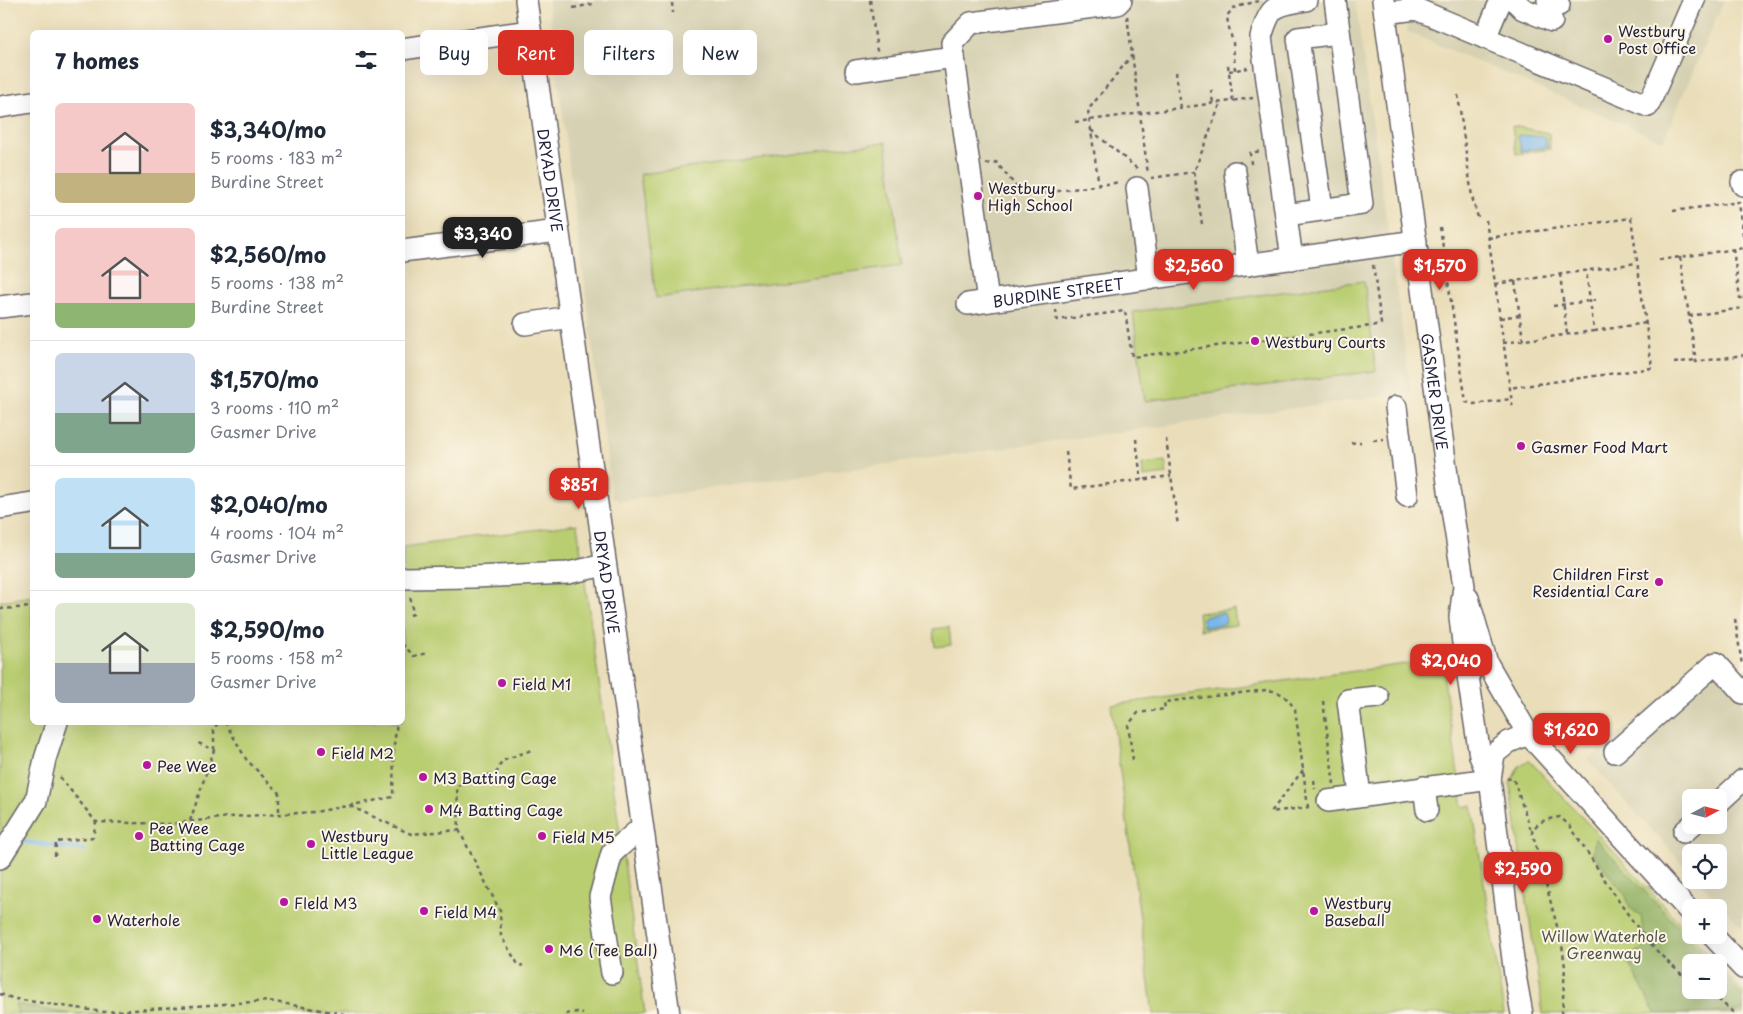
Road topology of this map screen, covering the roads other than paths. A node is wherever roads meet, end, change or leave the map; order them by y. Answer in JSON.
{"nodes":[{"id":1,"x":526,"y":0,"type":"edge"},
{"id":2,"x":1306,"y":0,"type":"edge"},
{"id":3,"x":1334,"y":0,"type":"edge"},
{"id":4,"x":1501,"y":0,"type":"edge"},
{"id":5,"x":1514,"y":0,"type":"edge"},
{"id":6,"x":1527,"y":0,"type":"edge"},
{"id":7,"x":1694,"y":0,"type":"edge"},
{"id":8,"x":1124,"y":5,"type":"edge"},
{"id":9,"x":1384,"y":6,"type":"edge"},
{"id":10,"x":1553,"y":10,"type":"edge"},
{"id":11,"x":530,"y":30,"type":"edge"},
{"id":12,"x":1339,"y":33,"type":"junction"},
{"id":13,"x":498,"y":36,"type":"edge"},
{"id":14,"x":1485,"y":38,"type":"junction"},
{"id":15,"x":405,"y":50,"type":"edge"},
{"id":16,"x":954,"y":57,"type":"junction"},
{"id":17,"x":856,"y":71,"type":"dead end"},
{"id":18,"x":536,"y":75,"type":"edge"},
{"id":19,"x":30,"y":102,"type":"edge"},
{"id":20,"x":0,"y":107,"type":"edge"},
{"id":21,"x":1235,"y":172,"type":"dead end"},
{"id":22,"x":1137,"y":183,"type":"road end"},
{"id":23,"x":1322,"y":210,"type":"junction"},
{"id":24,"x":1286,"y":215,"type":"junction"},
{"id":25,"x":558,"y":231,"type":"junction"},
{"id":26,"x":1416,"y":241,"type":"junction"},
{"id":27,"x":405,"y":251,"type":"edge"},
{"id":28,"x":1292,"y":259,"type":"junction"},
{"id":29,"x":1248,"y":265,"type":"junction"},
{"id":30,"x":1150,"y":279,"type":"junction"},
{"id":31,"x":30,"y":303,"type":"edge"},
{"id":32,"x":0,"y":307,"type":"edge"},
{"id":33,"x":570,"y":317,"type":"junction"},
{"id":34,"x":525,"y":324,"type":"dead end"},
{"id":35,"x":1396,"y":407,"type":"dead end"},
{"id":36,"x":1408,"y":496,"type":"dead end"},
{"id":37,"x":30,"y":503,"type":"edge"},
{"id":38,"x":0,"y":508,"type":"edge"},
{"id":39,"x":605,"y":565,"type":"junction"},
{"id":40,"x":405,"y":578,"type":"edge"},
{"id":41,"x":1464,"y":586,"type":"junction"},
{"id":42,"x":1743,"y":693,"type":"edge"},
{"id":43,"x":1378,"y":696,"type":"dead end"},
{"id":44,"x":56,"y":725,"type":"edge"},
{"id":45,"x":1528,"y":734,"type":"junction"},
{"id":46,"x":1615,"y":752,"type":"dead end"},
{"id":47,"x":1490,"y":779,"type":"junction"},
{"id":48,"x":1743,"y":780,"type":"edge"},
{"id":49,"x":1424,"y":787,"type":"junction"},
{"id":50,"x":1728,"y":794,"type":"edge"},
{"id":51,"x":1360,"y":796,"type":"junction"},
{"id":52,"x":1321,"y":802,"type":"road end"},
{"id":53,"x":1427,"y":810,"type":"dead end"},
{"id":54,"x":642,"y":827,"type":"junction"},
{"id":55,"x":0,"y":858,"type":"edge"},
{"id":56,"x":1682,"y":903,"type":"edge"},
{"id":57,"x":1723,"y":944,"type":"edge"},
{"id":58,"x":1739,"y":957,"type":"edge"},
{"id":59,"x":612,"y":973,"type":"dead end"},
{"id":60,"x":668,"y":1014,"type":"edge"},
{"id":61,"x":1522,"y":1014,"type":"edge"}],
"edges":[{"from":1,"to":11,"type":"street","name":"DRYAD DRIVE"},
{"from":2,"to":24,"type":"street"},
{"from":3,"to":12,"type":"street"},
{"from":4,"to":14,"type":"street"},
{"from":5,"to":10,"type":"street"},
{"from":6,"to":10,"type":"street"},
{"from":7,"to":14,"type":"street"},
{"from":8,"to":16,"type":"street"},
{"from":9,"to":14,"type":"street"},
{"from":9,"to":26,"type":"street","name":"GASMER DRIVE"},
{"from":12,"to":23,"type":"street"},
{"from":12,"to":23,"type":"street"},
{"from":13,"to":15,"type":"street"},
{"from":16,"to":17,"type":"street"},
{"from":16,"to":30,"type":"street","name":"BURDINE STREET"},
{"from":18,"to":25,"type":"street","name":"DRYAD DRIVE"},
{"from":19,"to":20,"type":"street"},
{"from":21,"to":29,"type":"street"},
{"from":22,"to":30,"type":"street"},
{"from":23,"to":24,"type":"street"},
{"from":24,"to":28,"type":"street"},
{"from":25,"to":27,"type":"street"},
{"from":25,"to":33,"type":"street","name":"DRYAD DRIVE"},
{"from":26,"to":28,"type":"street","name":"BURDINE STREET"},
{"from":26,"to":41,"type":"street","name":"GASMER DRIVE"},
{"from":28,"to":29,"type":"street","name":"BURDINE STREET"},
{"from":29,"to":30,"type":"street","name":"BURDINE STREET"},
{"from":31,"to":32,"type":"street"},
{"from":33,"to":34,"type":"street"},
{"from":33,"to":39,"type":"street","name":"DRYAD DRIVE"},
{"from":35,"to":36,"type":"street"},
{"from":37,"to":38,"type":"street"},
{"from":39,"to":40,"type":"street"},
{"from":39,"to":54,"type":"street","name":"DRYAD DRIVE"},
{"from":41,"to":45,"type":"street"},
{"from":41,"to":47,"type":"street","name":"GASMER DRIVE"},
{"from":42,"to":46,"type":"street"},
{"from":43,"to":51,"type":"street"},
{"from":44,"to":55,"type":"street"},
{"from":45,"to":47,"type":"street","name":"GASMER DRIVE"},
{"from":45,"to":56,"type":"street"},
{"from":47,"to":49,"type":"street"},
{"from":47,"to":61,"type":"street","name":"GASMER DRIVE"},
{"from":48,"to":50,"type":"street"},
{"from":49,"to":51,"type":"street"},
{"from":49,"to":53,"type":"street"},
{"from":51,"to":52,"type":"street"},
{"from":54,"to":59,"type":"street"},
{"from":54,"to":60,"type":"street","name":"DRYAD DRIVE"},
{"from":57,"to":58,"type":"street"}]}
